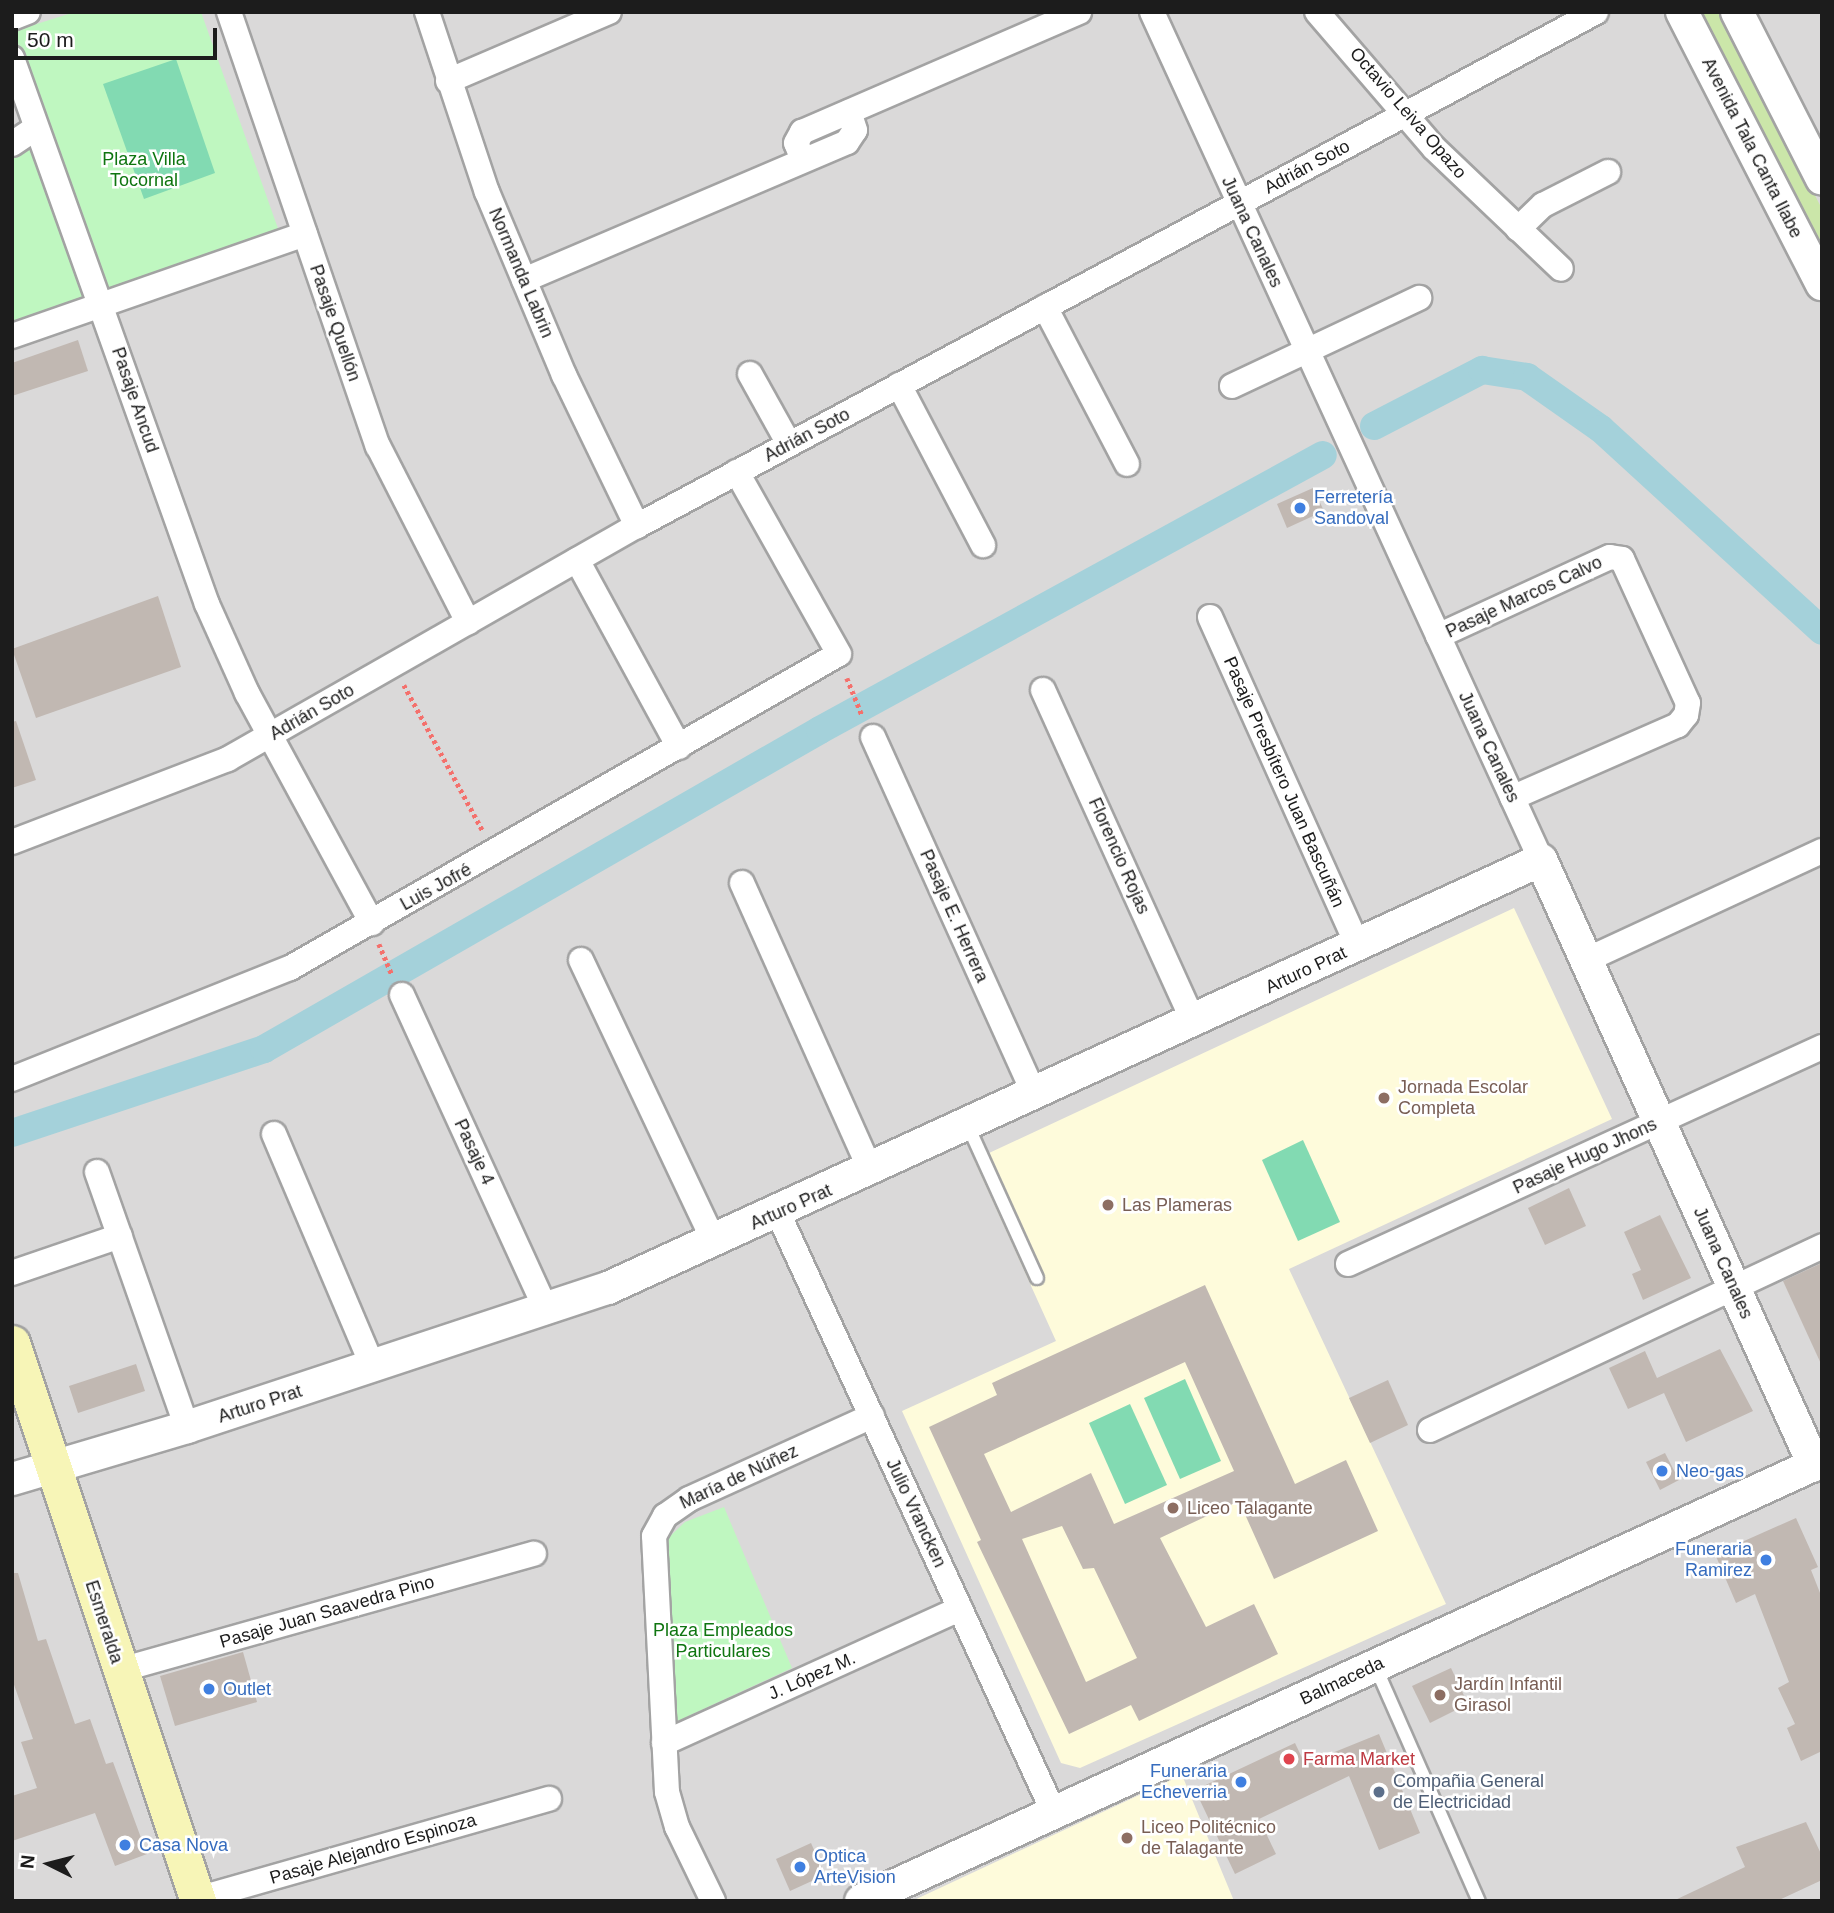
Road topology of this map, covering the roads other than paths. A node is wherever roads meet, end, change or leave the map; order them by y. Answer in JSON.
{"nodes":[{"id":1,"x":28,"y":12,"type":"edge"},
{"id":2,"x":229,"y":12,"type":"edge"},
{"id":3,"x":427,"y":12,"type":"edge"},
{"id":4,"x":609,"y":12,"type":"edge"},
{"id":5,"x":1079,"y":12,"type":"edge"},
{"id":6,"x":1152,"y":12,"type":"edge"},
{"id":7,"x":1317,"y":12,"type":"edge"},
{"id":8,"x":1596,"y":12,"type":"edge"},
{"id":9,"x":1682,"y":12,"type":"edge"},
{"id":10,"x":1737,"y":12,"type":"edge"},
{"id":11,"x":12,"y":18,"type":"edge"},
{"id":12,"x":12,"y":58,"type":"edge"},
{"id":13,"x":448,"y":81,"type":"junction"},
{"id":14,"x":1406,"y":114,"type":"junction"},
{"id":15,"x":36,"y":128,"type":"junction"},
{"id":16,"x":12,"y":144,"type":"edge"},
{"id":17,"x":1608,"y":172,"type":"dead end"},
{"id":18,"x":1822,"y":179,"type":"edge"},
{"id":19,"x":1239,"y":203,"type":"junction"},
{"id":20,"x":1518,"y":229,"type":"junction"},
{"id":21,"x":305,"y":234,"type":"junction"},
{"id":22,"x":1561,"y":270,"type":"dead end"},
{"id":23,"x":524,"y":280,"type":"junction"},
{"id":24,"x":1822,"y":284,"type":"edge"},
{"id":25,"x":1419,"y":298,"type":"dead end"},
{"id":26,"x":101,"y":305,"type":"junction"},
{"id":27,"x":1045,"y":307,"type":"junction"},
{"id":28,"x":12,"y":335,"type":"edge"},
{"id":29,"x":1307,"y":350,"type":"junction"},
{"id":30,"x":750,"y":374,"type":"dead end"},
{"id":31,"x":899,"y":385,"type":"junction"},
{"id":32,"x":1232,"y":386,"type":"dead end"},
{"id":33,"x":789,"y":444,"type":"junction"},
{"id":34,"x":1127,"y":464,"type":"dead end"},
{"id":35,"x":737,"y":472,"type":"junction"},
{"id":36,"x":637,"y":526,"type":"junction"},
{"id":37,"x":983,"y":545,"type":"dead end"},
{"id":38,"x":577,"y":560,"type":"junction"},
{"id":39,"x":1210,"y":617,"type":"dead end"},
{"id":40,"x":468,"y":622,"type":"junction"},
{"id":41,"x":1438,"y":636,"type":"junction"},
{"id":42,"x":1043,"y":690,"type":"dead end"},
{"id":43,"x":868,"y":728,"type":"road end"},
{"id":44,"x":270,"y":736,"type":"junction"},
{"id":45,"x":679,"y":747,"type":"junction"},
{"id":46,"x":1512,"y":798,"type":"junction"},
{"id":47,"x":12,"y":842,"type":"edge"},
{"id":48,"x":1822,"y":850,"type":"edge"},
{"id":49,"x":1541,"y":860,"type":"junction"},
{"id":50,"x":742,"y":883,"type":"dead end"},
{"id":51,"x":372,"y":923,"type":"junction"},
{"id":52,"x":1358,"y":946,"type":"junction"},
{"id":53,"x":581,"y":960,"type":"dead end"},
{"id":54,"x":1586,"y":960,"type":"junction"},
{"id":55,"x":399,"y":988,"type":"road end"},
{"id":56,"x":1194,"y":1023,"type":"junction"},
{"id":57,"x":1822,"y":1047,"type":"edge"},
{"id":58,"x":12,"y":1079,"type":"edge"},
{"id":59,"x":1035,"y":1095,"type":"junction"},
{"id":60,"x":1659,"y":1122,"type":"junction"},
{"id":61,"x":968,"y":1126,"type":"junction"},
{"id":62,"x":274,"y":1134,"type":"dead end"},
{"id":63,"x":871,"y":1171,"type":"junction"},
{"id":64,"x":97,"y":1172,"type":"dead end"},
{"id":65,"x":778,"y":1213,"type":"junction"},
{"id":66,"x":120,"y":1236,"type":"junction"},
{"id":67,"x":715,"y":1241,"type":"junction"},
{"id":68,"x":1822,"y":1246,"type":"edge"},
{"id":69,"x":1348,"y":1264,"type":"dead end"},
{"id":70,"x":12,"y":1273,"type":"edge"},
{"id":71,"x":1037,"y":1278,"type":"dead end"},
{"id":72,"x":1734,"y":1287,"type":"junction"},
{"id":73,"x":546,"y":1309,"type":"junction"},
{"id":74,"x":12,"y":1343,"type":"edge"},
{"id":75,"x":373,"y":1367,"type":"junction"},
{"id":76,"x":872,"y":1416,"type":"junction"},
{"id":77,"x":187,"y":1427,"type":"junction"},
{"id":78,"x":1430,"y":1430,"type":"dead end"},
{"id":79,"x":54,"y":1466,"type":"junction"},
{"id":80,"x":1819,"y":1470,"type":"edge"},
{"id":81,"x":12,"y":1479,"type":"edge"},
{"id":82,"x":534,"y":1554,"type":"dead end"},
{"id":83,"x":960,"y":1609,"type":"junction"},
{"id":84,"x":1375,"y":1666,"type":"junction"},
{"id":85,"x":120,"y":1670,"type":"junction"},
{"id":86,"x":664,"y":1743,"type":"junction"},
{"id":87,"x":549,"y":1798,"type":"dead end"},
{"id":88,"x":1054,"y":1813,"type":"junction"},
{"id":89,"x":198,"y":1900,"type":"edge"},
{"id":90,"x":713,"y":1901,"type":"edge"},
{"id":91,"x":861,"y":1901,"type":"edge"},
{"id":92,"x":1479,"y":1901,"type":"edge"}],
"edges":[{"from":1,"to":11,"type":"street"},
{"from":2,"to":21,"type":"street","name":"Pasaje Quellón"},
{"from":3,"to":13,"type":"street","name":"Normanda Labrin"},
{"from":4,"to":13,"type":"street"},
{"from":5,"to":23,"type":"street"},
{"from":6,"to":19,"type":"street","name":"Juana Canales"},
{"from":7,"to":14,"type":"street","name":"Octavio Leiva Opazo"},
{"from":8,"to":14,"type":"street","name":"Adrián Soto"},
{"from":9,"to":24,"type":"street","name":"Avenida Tala Canta Ilabe"},
{"from":10,"to":18,"type":"street"},
{"from":12,"to":15,"type":"street","name":"Pasaje Ancud"},
{"from":13,"to":23,"type":"street","name":"Normanda Labrin"},
{"from":14,"to":19,"type":"street","name":"Adrián Soto"},
{"from":14,"to":20,"type":"street","name":"Octavio Leiva Opazo"},
{"from":15,"to":16,"type":"street"},
{"from":15,"to":26,"type":"street","name":"Pasaje Ancud"},
{"from":17,"to":20,"type":"street"},
{"from":19,"to":27,"type":"street","name":"Adrián Soto"},
{"from":19,"to":29,"type":"street","name":"Juana Canales"},
{"from":20,"to":22,"type":"street","name":"Octavio Leiva Opazo"},
{"from":21,"to":26,"type":"street"},
{"from":21,"to":40,"type":"street","name":"Pasaje Quellón"},
{"from":23,"to":36,"type":"street","name":"Normanda Labrin"},
{"from":25,"to":29,"type":"street"},
{"from":26,"to":28,"type":"street"},
{"from":26,"to":44,"type":"street","name":"Pasaje Ancud"},
{"from":27,"to":31,"type":"street","name":"Adrián Soto"},
{"from":27,"to":34,"type":"street"},
{"from":29,"to":32,"type":"street"},
{"from":29,"to":41,"type":"street","name":"Juana Canales"},
{"from":30,"to":33,"type":"street"},
{"from":31,"to":33,"type":"street","name":"Adrián Soto"},
{"from":31,"to":37,"type":"street"},
{"from":33,"to":35,"type":"street","name":"Adrián Soto"},
{"from":35,"to":36,"type":"street","name":"Adrián Soto"},
{"from":35,"to":45,"type":"street","name":"Luis Jofré"},
{"from":36,"to":38,"type":"street","name":"Adrián Soto"},
{"from":38,"to":40,"type":"street","name":"Adrián Soto"},
{"from":38,"to":45,"type":"street"},
{"from":39,"to":52,"type":"street","name":"Pasaje Presbítero Juan Bascuñán"},
{"from":40,"to":44,"type":"street","name":"Adrián Soto"},
{"from":41,"to":46,"type":"street","name":"Juana Canales"},
{"from":41,"to":46,"type":"street","name":"Pasaje Marcos Calvo"},
{"from":42,"to":56,"type":"street","name":"Florencio Rojas"},
{"from":43,"to":59,"type":"street","name":"Pasaje E. Herrera"},
{"from":44,"to":47,"type":"street","name":"Adrián Soto"},
{"from":44,"to":51,"type":"street","name":"Pasaje Ancud"},
{"from":45,"to":51,"type":"street","name":"Luis Jofré"},
{"from":46,"to":49,"type":"street","name":"Juana Canales"},
{"from":48,"to":54,"type":"street"},
{"from":49,"to":52,"type":"street","name":"Arturo Prat"},
{"from":49,"to":54,"type":"street","name":"Juana Canales"},
{"from":50,"to":63,"type":"street"},
{"from":51,"to":58,"type":"street","name":"Luis Jofré"},
{"from":52,"to":56,"type":"street","name":"Arturo Prat"},
{"from":53,"to":67,"type":"street"},
{"from":54,"to":60,"type":"street","name":"Juana Canales"},
{"from":55,"to":73,"type":"street","name":"Pasaje 4"},
{"from":56,"to":59,"type":"street","name":"Arturo Prat"},
{"from":57,"to":60,"type":"street","name":"Pasaje Hugo Jhons"},
{"from":59,"to":61,"type":"street","name":"Arturo Prat"},
{"from":60,"to":69,"type":"street","name":"Pasaje Hugo Jhons"},
{"from":60,"to":72,"type":"street","name":"Juana Canales"},
{"from":61,"to":63,"type":"street","name":"Arturo Prat"},
{"from":61,"to":71,"type":"lane"},
{"from":62,"to":75,"type":"street"},
{"from":63,"to":65,"type":"street","name":"Arturo Prat"},
{"from":64,"to":66,"type":"street"},
{"from":65,"to":67,"type":"street","name":"Arturo Prat"},
{"from":65,"to":76,"type":"street","name":"Julio Vrancken"},
{"from":66,"to":70,"type":"street"},
{"from":66,"to":77,"type":"street"},
{"from":67,"to":73,"type":"street","name":"Arturo Prat"},
{"from":68,"to":72,"type":"street"},
{"from":72,"to":78,"type":"street"},
{"from":72,"to":80,"type":"street","name":"Juana Canales"},
{"from":73,"to":75,"type":"street","name":"Arturo Prat"},
{"from":74,"to":79,"type":"main road","name":"Esmeralda"},
{"from":75,"to":77,"type":"street","name":"Arturo Prat"},
{"from":76,"to":83,"type":"street","name":"Julio Vrancken"},
{"from":76,"to":86,"type":"street","name":"María de Núñez"},
{"from":77,"to":79,"type":"street","name":"Arturo Prat"},
{"from":79,"to":81,"type":"street","name":"Arturo Prat"},
{"from":79,"to":85,"type":"main road","name":"Esmeralda"},
{"from":80,"to":84,"type":"street","name":"Balmaceda"},
{"from":82,"to":85,"type":"street","name":"Pasaje Juan Saavedra Pino"},
{"from":83,"to":86,"type":"street","name":"J. López M."},
{"from":83,"to":88,"type":"street","name":"Julio Vrancken"},
{"from":84,"to":88,"type":"street","name":"Balmaceda"},
{"from":84,"to":92,"type":"lane"},
{"from":85,"to":89,"type":"main road","name":"Esmeralda"},
{"from":86,"to":90,"type":"street","name":"María de Núñez"},
{"from":87,"to":89,"type":"street","name":"Pasaje Alejandro Espinoza"},
{"from":88,"to":91,"type":"street","name":"Balmaceda"}]}
